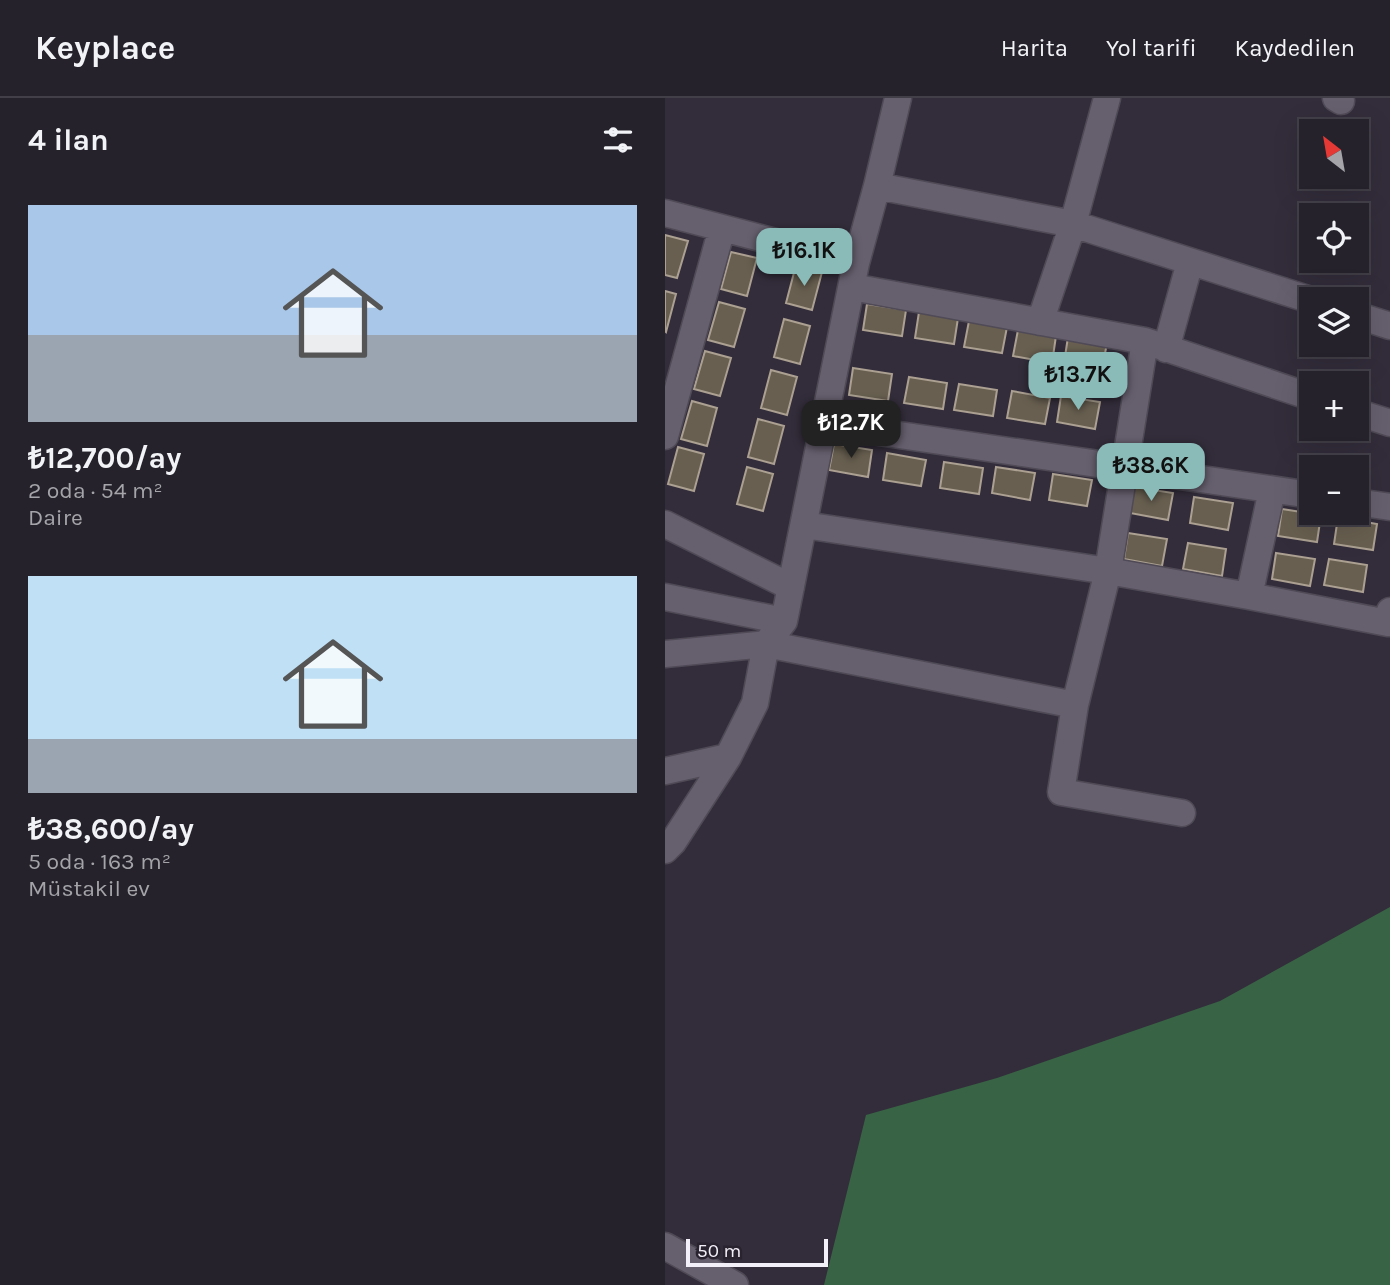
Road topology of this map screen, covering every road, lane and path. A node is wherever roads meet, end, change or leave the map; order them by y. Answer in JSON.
{"nodes":[{"id":1,"x":898,"y":98,"type":"edge"},
{"id":2,"x":1103,"y":100,"type":"edge"},
{"id":3,"x":877,"y":186,"type":"junction"},
{"id":4,"x":665,"y":213,"type":"edge"},
{"id":5,"x":1073,"y":224,"type":"junction"},
{"id":6,"x":722,"y":228,"type":"junction"},
{"id":7,"x":1189,"y":262,"type":"junction"},
{"id":8,"x":854,"y":275,"type":"junction"},
{"id":9,"x":1299,"y":296,"type":"edge"},
{"id":10,"x":1369,"y":319,"type":"edge"},
{"id":11,"x":1040,"y":322,"type":"junction"},
{"id":12,"x":1390,"y":326,"type":"edge"},
{"id":13,"x":1156,"y":345,"type":"junction"},
{"id":14,"x":1299,"y":393,"type":"edge"},
{"id":15,"x":1369,"y":416,"type":"edge"},
{"id":16,"x":1390,"y":423,"type":"edge"},
{"id":17,"x":824,"y":424,"type":"junction"},
{"id":18,"x":665,"y":436,"type":"edge"},
{"id":19,"x":1123,"y":468,"type":"junction"},
{"id":20,"x":1272,"y":490,"type":"junction"},
{"id":21,"x":1299,"y":493,"type":"edge"},
{"id":22,"x":1369,"y":504,"type":"edge"},
{"id":23,"x":1390,"y":507,"type":"edge"},
{"id":24,"x":665,"y":524,"type":"edge"},
{"id":25,"x":804,"y":524,"type":"junction"},
{"id":26,"x":1108,"y":570,"type":"junction"},
{"id":27,"x":791,"y":586,"type":"junction"},
{"id":28,"x":1249,"y":596,"type":"junction"},
{"id":29,"x":665,"y":597,"type":"edge"},
{"id":30,"x":1390,"y":611,"type":"edge"},
{"id":31,"x":784,"y":621,"type":"junction"},
{"id":32,"x":766,"y":645,"type":"junction"},
{"id":33,"x":665,"y":654,"type":"edge"},
{"id":34,"x":1075,"y":705,"type":"junction"},
{"id":35,"x":728,"y":757,"type":"junction"},
{"id":36,"x":665,"y":771,"type":"edge"},
{"id":37,"x":1182,"y":813,"type":"dead end"},
{"id":38,"x":665,"y":850,"type":"edge"},
{"id":39,"x":665,"y":1246,"type":"edge"},
{"id":40,"x":735,"y":1285,"type":"edge"}],
"edges":[{"from":1,"to":3,"type":"street"},
{"from":2,"to":5,"type":"street"},
{"from":3,"to":5,"type":"street"},
{"from":3,"to":8,"type":"street"},
{"from":4,"to":6,"type":"street"},
{"from":5,"to":7,"type":"street"},
{"from":5,"to":11,"type":"street"},
{"from":6,"to":8,"type":"street"},
{"from":6,"to":18,"type":"street"},
{"from":7,"to":9,"type":"street"},
{"from":7,"to":13,"type":"street"},
{"from":8,"to":11,"type":"street"},
{"from":8,"to":17,"type":"street"},
{"from":10,"to":12,"type":"street"},
{"from":11,"to":13,"type":"street"},
{"from":13,"to":14,"type":"street"},
{"from":13,"to":19,"type":"street"},
{"from":15,"to":16,"type":"street"},
{"from":17,"to":19,"type":"street"},
{"from":17,"to":25,"type":"street"},
{"from":19,"to":20,"type":"street"},
{"from":19,"to":26,"type":"street"},
{"from":20,"to":21,"type":"street"},
{"from":20,"to":28,"type":"street"},
{"from":22,"to":23,"type":"street"},
{"from":24,"to":27,"type":"street"},
{"from":25,"to":26,"type":"street"},
{"from":25,"to":27,"type":"street"},
{"from":26,"to":28,"type":"street"},
{"from":26,"to":34,"type":"street"},
{"from":27,"to":31,"type":"street"},
{"from":28,"to":30,"type":"street"},
{"from":29,"to":31,"type":"street"},
{"from":31,"to":32,"type":"street"},
{"from":32,"to":33,"type":"street"},
{"from":32,"to":34,"type":"street"},
{"from":32,"to":35,"type":"street"},
{"from":34,"to":37,"type":"street"},
{"from":35,"to":36,"type":"street"},
{"from":35,"to":38,"type":"street"},
{"from":39,"to":40,"type":"street"}]}
